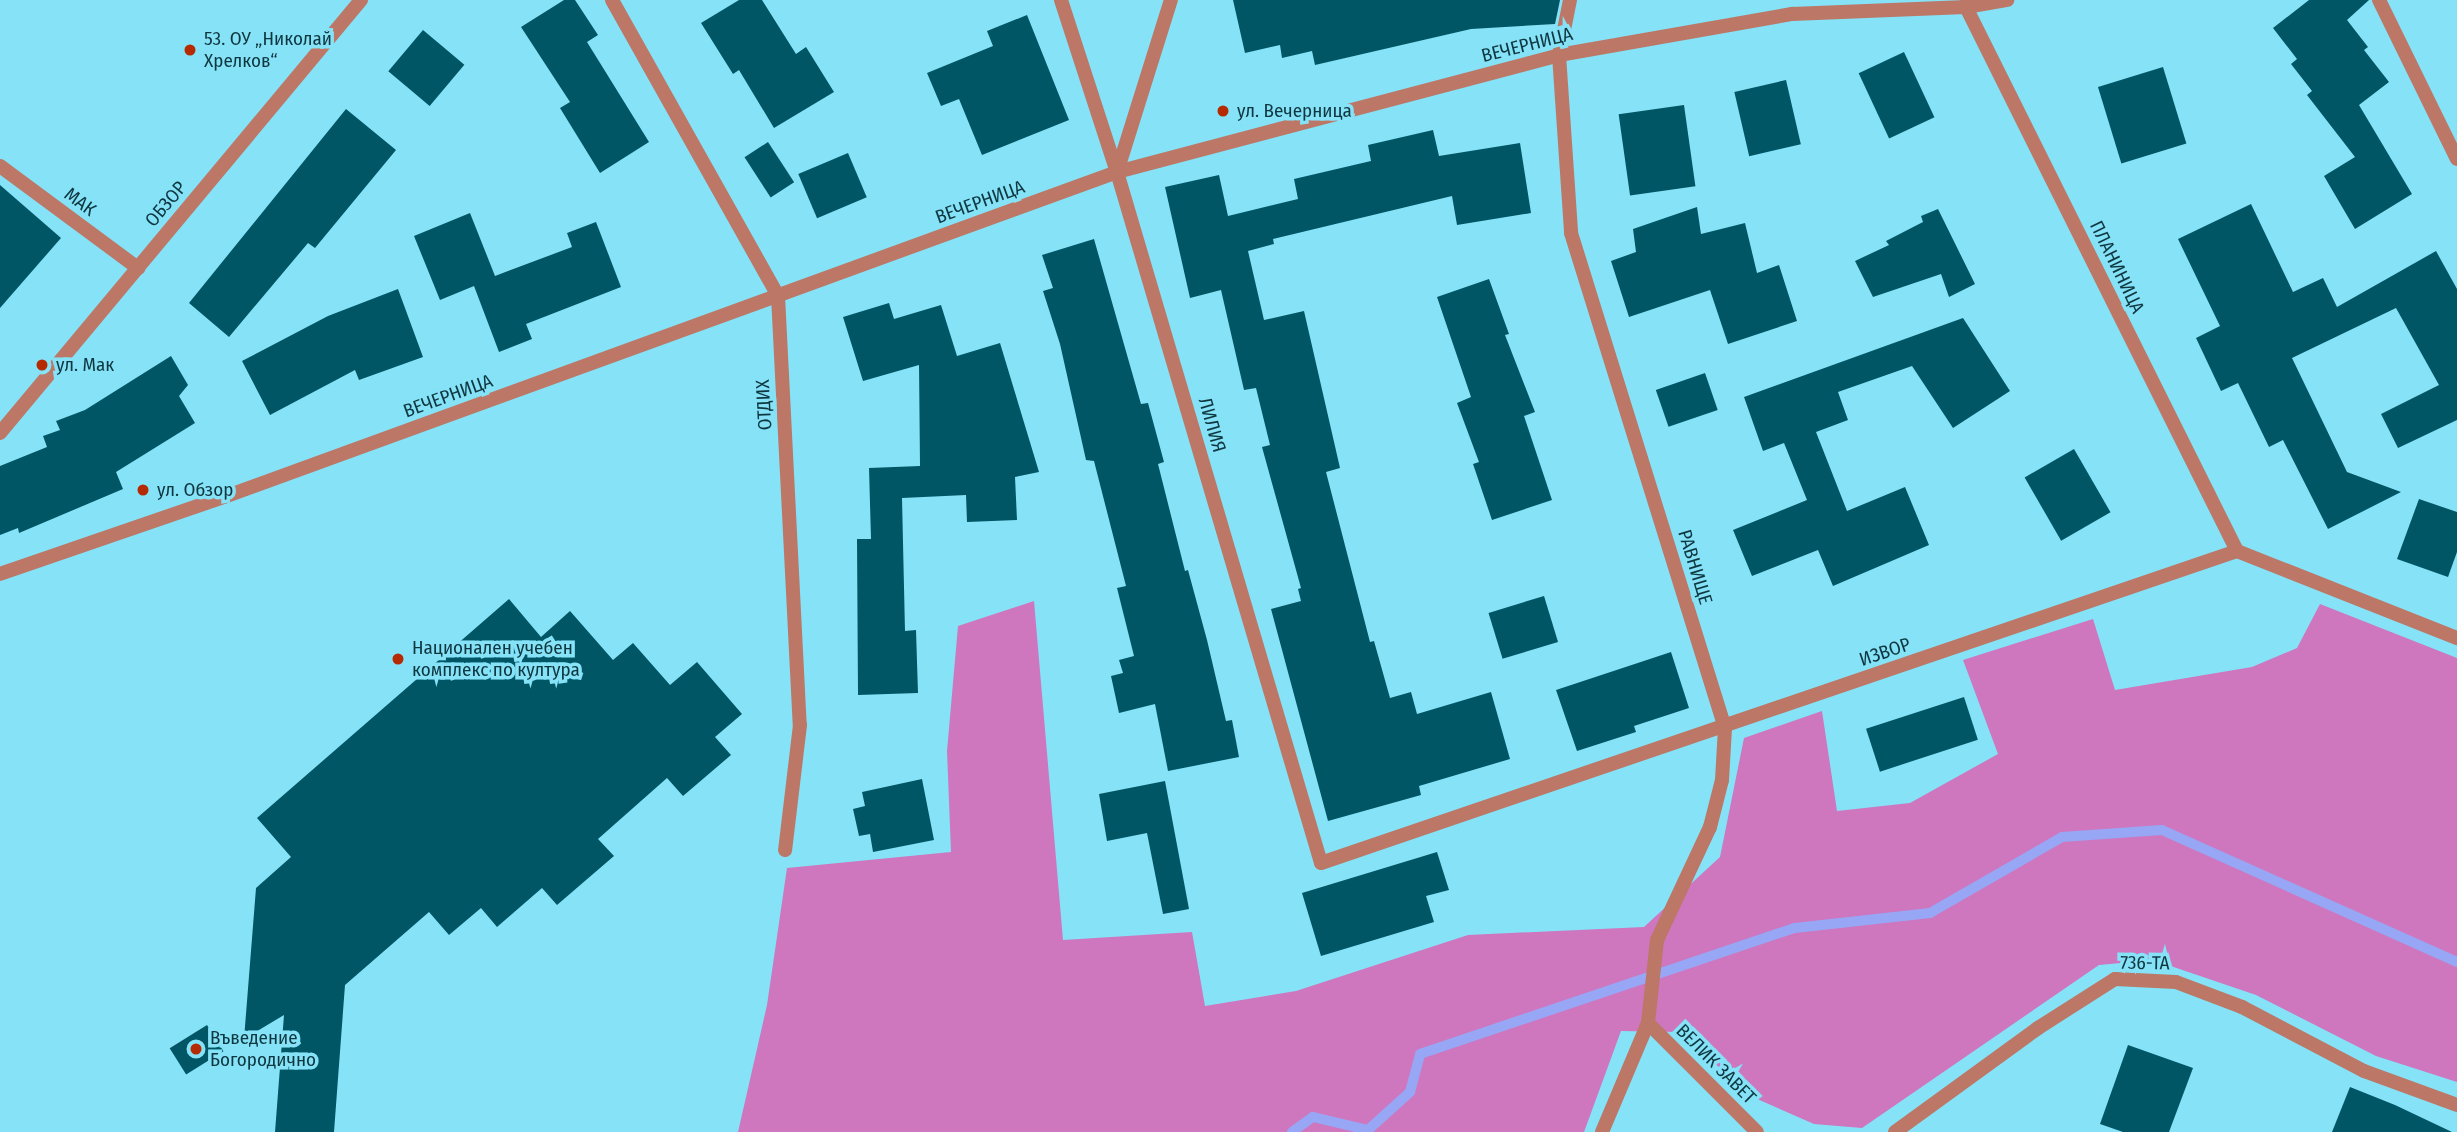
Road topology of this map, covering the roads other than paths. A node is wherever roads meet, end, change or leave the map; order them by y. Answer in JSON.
{"nodes":[{"id":1,"x":361,"y":0,"type":"edge"},
{"id":2,"x":612,"y":0,"type":"edge"},
{"id":3,"x":1061,"y":0,"type":"edge"},
{"id":4,"x":1171,"y":0,"type":"edge"},
{"id":5,"x":1570,"y":0,"type":"edge"},
{"id":6,"x":2007,"y":0,"type":"edge"},
{"id":7,"x":2379,"y":0,"type":"edge"},
{"id":8,"x":1967,"y":3,"type":"edge"},
{"id":9,"x":1559,"y":55,"type":"junction"},
{"id":10,"x":2457,"y":159,"type":"edge"},
{"id":11,"x":0,"y":166,"type":"edge"},
{"id":12,"x":1117,"y":172,"type":"junction"},
{"id":13,"x":138,"y":268,"type":"junction"},
{"id":14,"x":778,"y":296,"type":"junction"},
{"id":15,"x":0,"y":433,"type":"edge"},
{"id":16,"x":2237,"y":551,"type":"junction"},
{"id":17,"x":0,"y":574,"type":"edge"},
{"id":18,"x":2457,"y":638,"type":"edge"},
{"id":19,"x":1725,"y":728,"type":"junction"},
{"id":20,"x":785,"y":849,"type":"dead end"},
{"id":21,"x":1321,"y":863,"type":"joint"},
{"id":22,"x":1648,"y":1023,"type":"junction"},
{"id":23,"x":2457,"y":1105,"type":"edge"},
{"id":24,"x":1602,"y":1132,"type":"edge"},
{"id":25,"x":1757,"y":1132,"type":"edge"},
{"id":26,"x":1895,"y":1132,"type":"edge"}],
"edges":[{"from":1,"to":13,"type":"street","name":"ОБЗОР"},
{"from":2,"to":14,"type":"street","name":"ОТДИХ"},
{"from":3,"to":12,"type":"street","name":"ЛИЛИЯ"},
{"from":4,"to":12,"type":"street"},
{"from":5,"to":9,"type":"street","name":"РАВНИЩЕ"},
{"from":6,"to":8,"type":"street","name":"ВЕЧЕРНИЦА"},
{"from":7,"to":10,"type":"street"},
{"from":8,"to":9,"type":"street","name":"ВЕЧЕРНИЦА"},
{"from":8,"to":16,"type":"street","name":"ПЛАНИНИЦА"},
{"from":9,"to":12,"type":"street","name":"ВЕЧЕРНИЦА"},
{"from":9,"to":19,"type":"street","name":"РАВНИЩЕ"},
{"from":11,"to":13,"type":"street","name":"МАК"},
{"from":12,"to":14,"type":"street","name":"ВЕЧЕРНИЦА"},
{"from":12,"to":21,"type":"street","name":"ЛИЛИЯ"},
{"from":13,"to":15,"type":"street","name":"ОБЗОР"},
{"from":14,"to":17,"type":"street","name":"ВЕЧЕРНИЦА"},
{"from":14,"to":20,"type":"street","name":"ОТДИХ"},
{"from":16,"to":18,"type":"street"},
{"from":16,"to":19,"type":"street","name":"ИЗВОР"},
{"from":19,"to":21,"type":"street","name":"ИЗВОР"},
{"from":19,"to":22,"type":"street","name":"РАВНИЩЕ"},
{"from":22,"to":24,"type":"street","name":"РАВНИЩЕ"},
{"from":22,"to":25,"type":"street","name":"ВЕЛИК ЗАВЕТ"},
{"from":23,"to":26,"type":"street","name":"736-ТА"}]}
